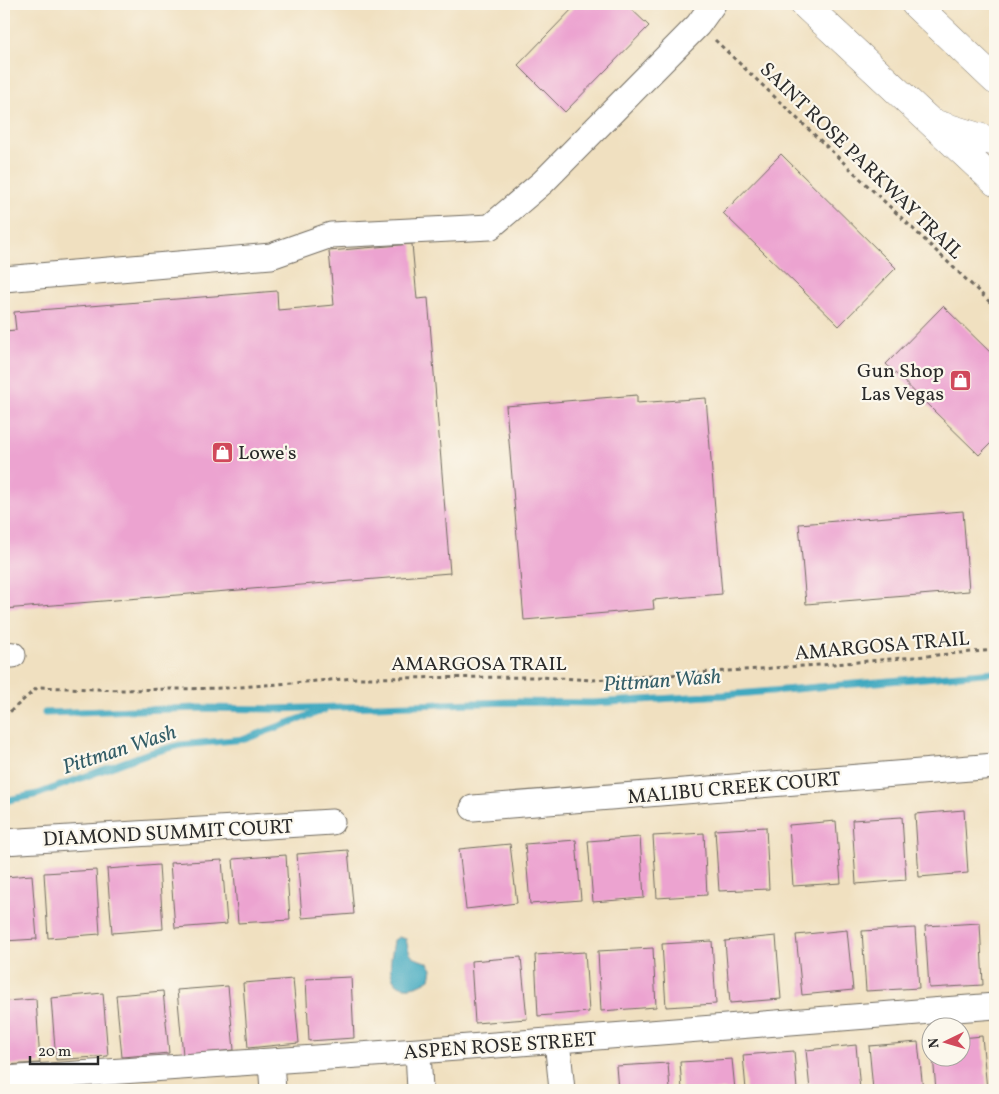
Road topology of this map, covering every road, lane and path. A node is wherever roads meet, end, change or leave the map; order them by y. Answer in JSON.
{"nodes":[{"id":1,"x":712,"y":4,"type":"edge"},
{"id":2,"x":804,"y":4,"type":"edge"},
{"id":3,"x":915,"y":4,"type":"edge"},
{"id":4,"x":709,"y":34,"type":"dead end"},
{"id":5,"x":995,"y":80,"type":"edge"},
{"id":6,"x":930,"y":122,"type":"junction"},
{"id":7,"x":995,"y":142,"type":"edge"},
{"id":8,"x":995,"y":182,"type":"edge"},
{"id":9,"x":4,"y":280,"type":"edge"},
{"id":10,"x":995,"y":307,"type":"edge"},
{"id":11,"x":995,"y":650,"type":"edge"},
{"id":12,"x":4,"y":717,"type":"edge"},
{"id":13,"x":995,"y":766,"type":"edge"},
{"id":14,"x":473,"y":808,"type":"dead end"},
{"id":15,"x":332,"y":822,"type":"dead end"},
{"id":16,"x":4,"y":842,"type":"edge"},
{"id":17,"x":995,"y":1006,"type":"edge"},
{"id":18,"x":557,"y":1040,"type":"junction"},
{"id":19,"x":418,"y":1051,"type":"junction"},
{"id":20,"x":271,"y":1062,"type":"junction"},
{"id":21,"x":4,"y":1079,"type":"edge"},
{"id":22,"x":273,"y":1090,"type":"edge"},
{"id":23,"x":420,"y":1090,"type":"edge"},
{"id":24,"x":562,"y":1090,"type":"edge"}],
"edges":[{"from":1,"to":9,"type":"street"},
{"from":2,"to":6,"type":"highway"},
{"from":3,"to":5,"type":"highway"},
{"from":4,"to":10,"type":"path","name":"SAINT ROSE PARKWAY TRAIL"},
{"from":6,"to":7,"type":"highway"},
{"from":6,"to":8,"type":"highway"},
{"from":11,"to":12,"type":"path","name":"AMARGOSA TRAIL"},
{"from":13,"to":14,"type":"street","name":"MALIBU CREEK COURT"},
{"from":15,"to":16,"type":"street","name":"DIAMOND SUMMIT COURT"},
{"from":17,"to":18,"type":"street","name":"ASPEN ROSE STREET"},
{"from":18,"to":19,"type":"street","name":"ASPEN ROSE STREET"},
{"from":18,"to":24,"type":"street"},
{"from":19,"to":20,"type":"street","name":"ASPEN ROSE STREET"},
{"from":19,"to":23,"type":"street"},
{"from":20,"to":21,"type":"street","name":"ASPEN ROSE STREET"},
{"from":20,"to":22,"type":"street"}]}
